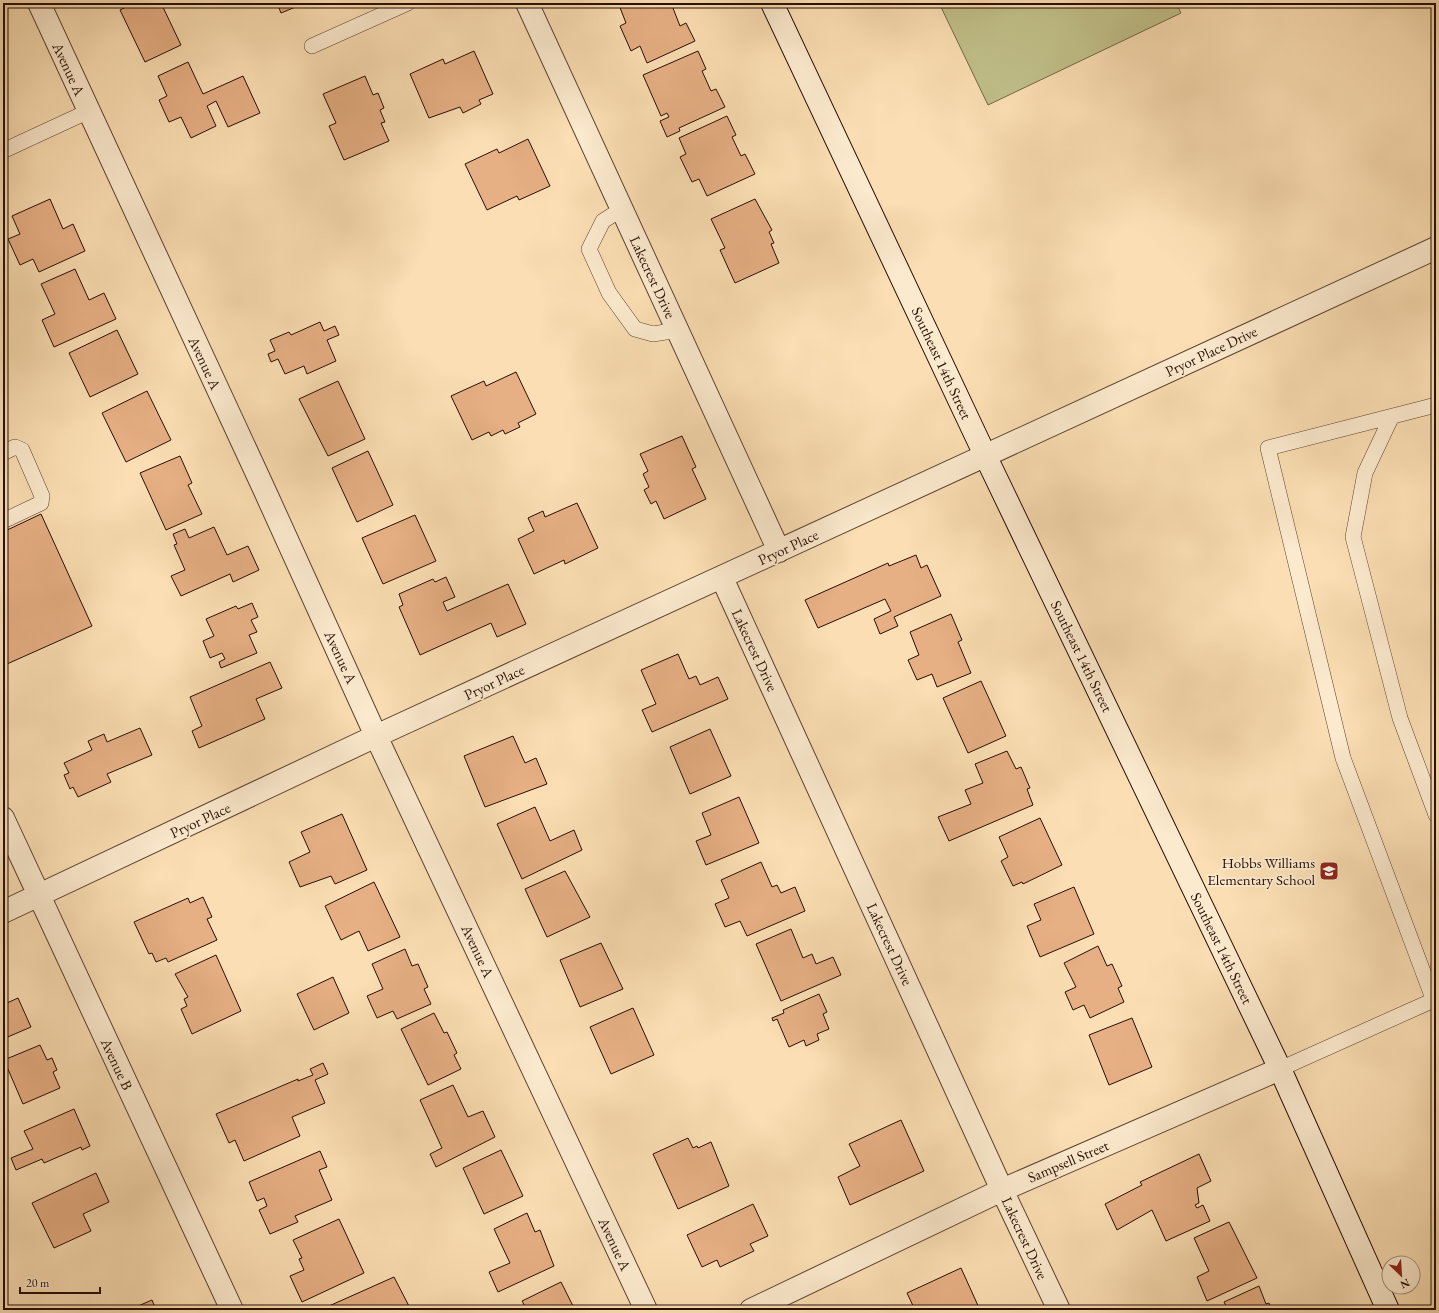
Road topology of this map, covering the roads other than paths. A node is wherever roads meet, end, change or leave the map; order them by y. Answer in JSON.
{"nodes":[{"id":1,"x":39,"y":3,"type":"edge"},
{"id":2,"x":408,"y":3,"type":"edge"},
{"id":3,"x":527,"y":3,"type":"edge"},
{"id":4,"x":772,"y":3,"type":"edge"},
{"id":5,"x":312,"y":46,"type":"dead end"},
{"id":6,"x":89,"y":111,"type":"junction"},
{"id":7,"x":3,"y":147,"type":"edge"},
{"id":8,"x":622,"y":209,"type":"junction"},
{"id":9,"x":1436,"y":248,"type":"edge"},
{"id":10,"x":678,"y":330,"type":"junction"},
{"id":11,"x":1436,"y":405,"type":"edge"},
{"id":12,"x":1391,"y":418,"type":"junction"},
{"id":13,"x":3,"y":452,"type":"edge"},
{"id":14,"x":985,"y":455,"type":"junction"},
{"id":15,"x":3,"y":521,"type":"edge"},
{"id":16,"x":779,"y":551,"type":"junction"},
{"id":17,"x":722,"y":578,"type":"junction"},
{"id":18,"x":376,"y":736,"type":"junction"},
{"id":19,"x":1436,"y":815,"type":"edge"},
{"id":20,"x":3,"y":818,"type":"edge"},
{"id":21,"x":39,"y":896,"type":"junction"},
{"id":22,"x":3,"y":912,"type":"edge"},
{"id":23,"x":1435,"y":1000,"type":"edge"},
{"id":24,"x":1280,"y":1069,"type":"junction"},
{"id":25,"x":1002,"y":1190,"type":"junction"},
{"id":26,"x":232,"y":1310,"type":"edge"},
{"id":27,"x":646,"y":1310,"type":"edge"},
{"id":28,"x":751,"y":1310,"type":"edge"},
{"id":29,"x":1059,"y":1310,"type":"edge"},
{"id":30,"x":1388,"y":1310,"type":"edge"}],
"edges":[{"from":1,"to":6,"type":"street","name":"Avenue A"},
{"from":2,"to":5,"type":"lane"},
{"from":3,"to":8,"type":"street","name":"Lakecrest Drive"},
{"from":4,"to":14,"type":"street","name":"Southeast 14th Street"},
{"from":6,"to":7,"type":"lane"},
{"from":6,"to":18,"type":"street","name":"Avenue A"},
{"from":8,"to":10,"type":"street","name":"Lakecrest Drive"},
{"from":8,"to":10,"type":"lane"},
{"from":9,"to":14,"type":"street","name":"Pryor Place Drive"},
{"from":10,"to":16,"type":"street","name":"Lakecrest Drive"},
{"from":11,"to":12,"type":"lane"},
{"from":12,"to":19,"type":"lane"},
{"from":12,"to":23,"type":"lane"},
{"from":13,"to":15,"type":"lane"},
{"from":14,"to":16,"type":"street","name":"Pryor Place"},
{"from":14,"to":24,"type":"street","name":"Southeast 14th Street"},
{"from":16,"to":17,"type":"street","name":"Pryor Place"},
{"from":17,"to":18,"type":"street","name":"Pryor Place"},
{"from":17,"to":25,"type":"street","name":"Lakecrest Drive"},
{"from":18,"to":21,"type":"street","name":"Pryor Place"},
{"from":18,"to":27,"type":"street","name":"Avenue A"},
{"from":20,"to":21,"type":"street","name":"Avenue B"},
{"from":21,"to":22,"type":"street","name":"Pryor Place"},
{"from":21,"to":26,"type":"street","name":"Avenue B"},
{"from":23,"to":24,"type":"lane"},
{"from":24,"to":25,"type":"street","name":"Sampsell Street"},
{"from":24,"to":30,"type":"street","name":"Southeast 14th Street"},
{"from":25,"to":28,"type":"street","name":"Sampsell Street"},
{"from":25,"to":29,"type":"street","name":"Lakecrest Drive"}]}
